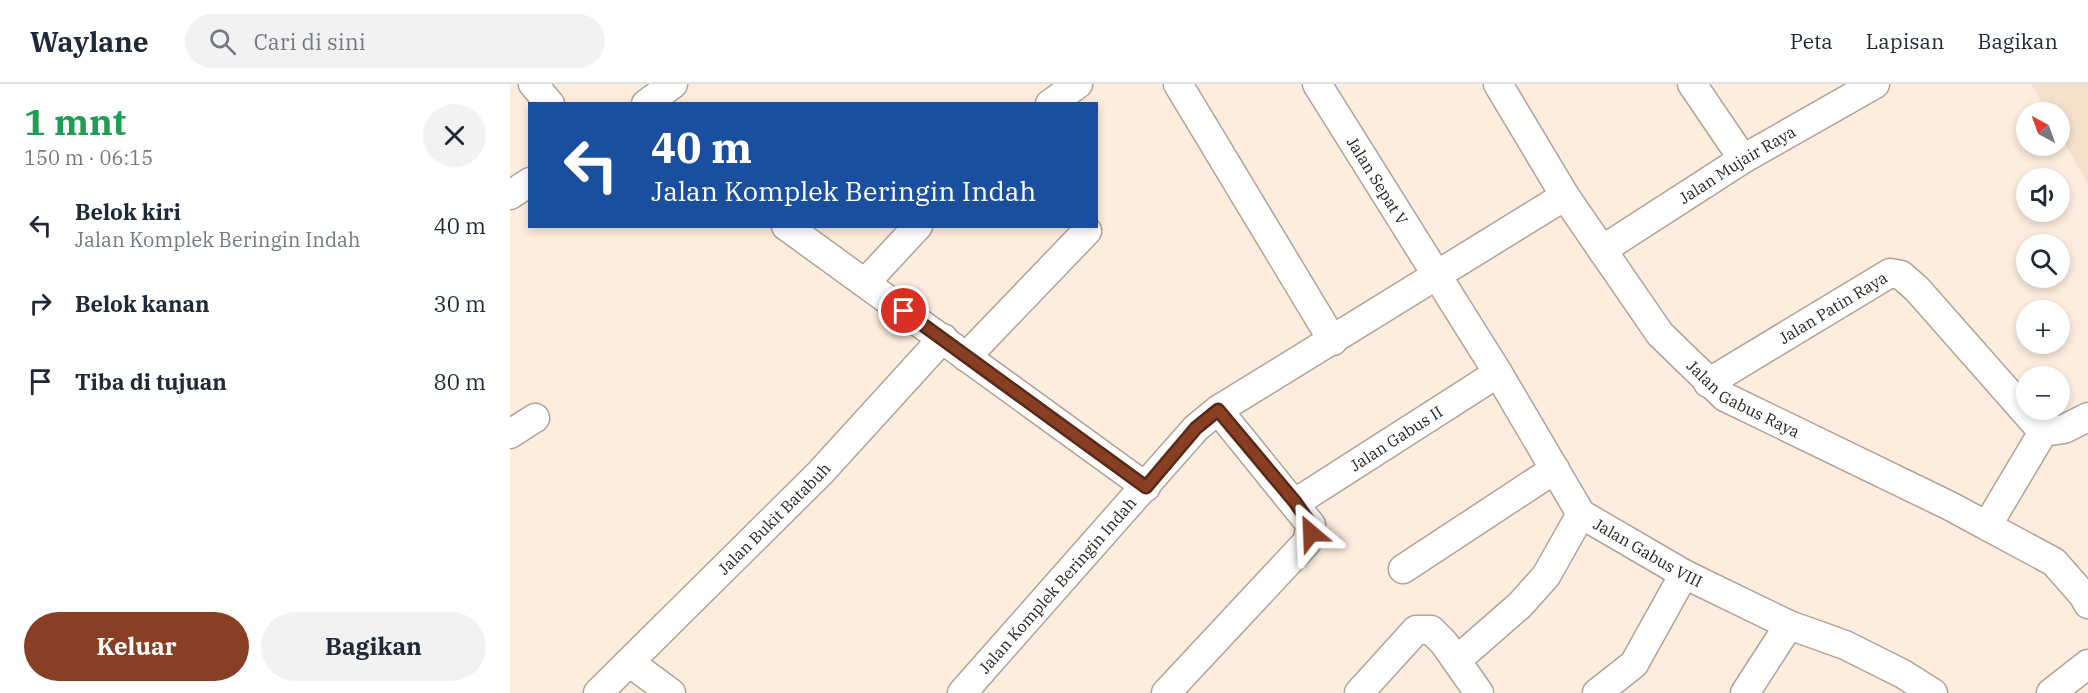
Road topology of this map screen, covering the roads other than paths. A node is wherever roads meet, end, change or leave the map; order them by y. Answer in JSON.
{"nodes":[{"id":1,"x":533,"y":84,"type":"edge"},
{"id":2,"x":673,"y":84,"type":"edge"},
{"id":3,"x":1078,"y":84,"type":"edge"},
{"id":4,"x":1178,"y":84,"type":"edge"},
{"id":5,"x":1317,"y":84,"type":"edge"},
{"id":6,"x":1498,"y":84,"type":"edge"},
{"id":7,"x":1692,"y":84,"type":"edge"},
{"id":8,"x":1875,"y":84,"type":"edge"},
{"id":9,"x":548,"y":102,"type":"edge"},
{"id":10,"x":649,"y":102,"type":"edge"},
{"id":11,"x":1053,"y":102,"type":"edge"},
{"id":12,"x":1743,"y":159,"type":"junction"},
{"id":13,"x":528,"y":183,"type":"edge"},
{"id":14,"x":510,"y":195,"type":"edge"},
{"id":15,"x":1565,"y":196,"type":"junction"},
{"id":16,"x":789,"y":228,"type":"edge"},
{"id":17,"x":916,"y":228,"type":"edge"},
{"id":18,"x":1087,"y":231,"type":"dead end"},
{"id":19,"x":1602,"y":249,"type":"junction"},
{"id":20,"x":1437,"y":277,"type":"junction"},
{"id":21,"x":866,"y":283,"type":"junction"},
{"id":22,"x":943,"y":338,"type":"junction"},
{"id":23,"x":1333,"y":340,"type":"junction"},
{"id":24,"x":966,"y":357,"type":"junction"},
{"id":25,"x":1498,"y":373,"type":"junction"},
{"id":26,"x":1708,"y":382,"type":"junction"},
{"id":27,"x":1218,"y":410,"type":"junction"},
{"id":28,"x":2088,"y":417,"type":"edge"},
{"id":29,"x":535,"y":418,"type":"dead end"},
{"id":30,"x":2043,"y":432,"type":"junction"},
{"id":31,"x":510,"y":434,"type":"edge"},
{"id":32,"x":1555,"y":469,"type":"junction"},
{"id":33,"x":1146,"y":487,"type":"junction"},
{"id":34,"x":1295,"y":502,"type":"junction"},
{"id":35,"x":1581,"y":514,"type":"junction"},
{"id":36,"x":1986,"y":526,"type":"junction"},
{"id":37,"x":1403,"y":570,"type":"dead end"},
{"id":38,"x":1684,"y":574,"type":"junction"},
{"id":39,"x":2086,"y":597,"type":"edge"},
{"id":40,"x":1789,"y":625,"type":"junction"},
{"id":41,"x":1457,"y":660,"type":"junction"},
{"id":42,"x":629,"y":662,"type":"junction"},
{"id":43,"x":2088,"y":664,"type":"edge"},
{"id":44,"x":1897,"y":683,"type":"edge"},
{"id":45,"x":598,"y":693,"type":"edge"},
{"id":46,"x":671,"y":693,"type":"edge"},
{"id":47,"x":962,"y":693,"type":"edge"},
{"id":48,"x":1166,"y":693,"type":"edge"},
{"id":49,"x":1359,"y":693,"type":"edge"},
{"id":50,"x":1479,"y":693,"type":"edge"},
{"id":51,"x":1597,"y":693,"type":"edge"},
{"id":52,"x":1745,"y":693,"type":"edge"},
{"id":53,"x":1933,"y":693,"type":"edge"},
{"id":54,"x":2051,"y":693,"type":"edge"}],
"edges":[{"from":1,"to":9,"type":"street"},
{"from":2,"to":10,"type":"street"},
{"from":3,"to":11,"type":"street"},
{"from":4,"to":23,"type":"street"},
{"from":5,"to":20,"type":"street","name":"Jalan Sepat V"},
{"from":6,"to":15,"type":"street","name":"Jalan Gabus Raya"},
{"from":7,"to":12,"type":"street"},
{"from":8,"to":12,"type":"street","name":"Jalan Mujair Raya"},
{"from":12,"to":19,"type":"street","name":"Jalan Mujair Raya"},
{"from":13,"to":14,"type":"street"},
{"from":15,"to":19,"type":"street","name":"Jalan Gabus Raya"},
{"from":15,"to":20,"type":"street","name":"Jalan Komplek Beringin Indah"},
{"from":16,"to":21,"type":"street"},
{"from":17,"to":21,"type":"street"},
{"from":18,"to":24,"type":"street"},
{"from":19,"to":26,"type":"street","name":"Jalan Gabus Raya"},
{"from":20,"to":23,"type":"street","name":"Jalan Komplek Beringin Indah"},
{"from":20,"to":25,"type":"street","name":"Jalan Gabus VIII"},
{"from":21,"to":22,"type":"street"},
{"from":22,"to":24,"type":"street"},
{"from":22,"to":42,"type":"street","name":"Jalan Bukit Batabuh"},
{"from":23,"to":27,"type":"street","name":"Jalan Komplek Beringin Indah"},
{"from":24,"to":33,"type":"street"},
{"from":25,"to":32,"type":"street","name":"Jalan Gabus VIII"},
{"from":25,"to":34,"type":"street","name":"Jalan Gabus II"},
{"from":26,"to":30,"type":"street","name":"Jalan Patin Raya"},
{"from":26,"to":36,"type":"street","name":"Jalan Gabus Raya"},
{"from":27,"to":33,"type":"street","name":"Jalan Komplek Beringin Indah"},
{"from":27,"to":34,"type":"street"},
{"from":28,"to":30,"type":"street"},
{"from":29,"to":31,"type":"street"},
{"from":30,"to":36,"type":"street"},
{"from":32,"to":35,"type":"street","name":"Jalan Gabus VIII"},
{"from":32,"to":37,"type":"street"},
{"from":33,"to":47,"type":"street","name":"Jalan Komplek Beringin Indah"},
{"from":34,"to":48,"type":"street"},
{"from":35,"to":38,"type":"street","name":"Jalan Gabus VIII"},
{"from":35,"to":41,"type":"street"},
{"from":36,"to":39,"type":"street","name":"Jalan Gabus Raya"},
{"from":38,"to":40,"type":"street","name":"Jalan Gabus VIII"},
{"from":38,"to":51,"type":"street"},
{"from":40,"to":44,"type":"street","name":"Jalan Gabus VIII"},
{"from":40,"to":52,"type":"street"},
{"from":41,"to":49,"type":"street"},
{"from":41,"to":50,"type":"street"},
{"from":42,"to":45,"type":"street","name":"Jalan Bukit Batabuh"},
{"from":42,"to":46,"type":"street"},
{"from":43,"to":54,"type":"street"},
{"from":44,"to":53,"type":"street","name":"Jalan Gabus VIII"}]}
